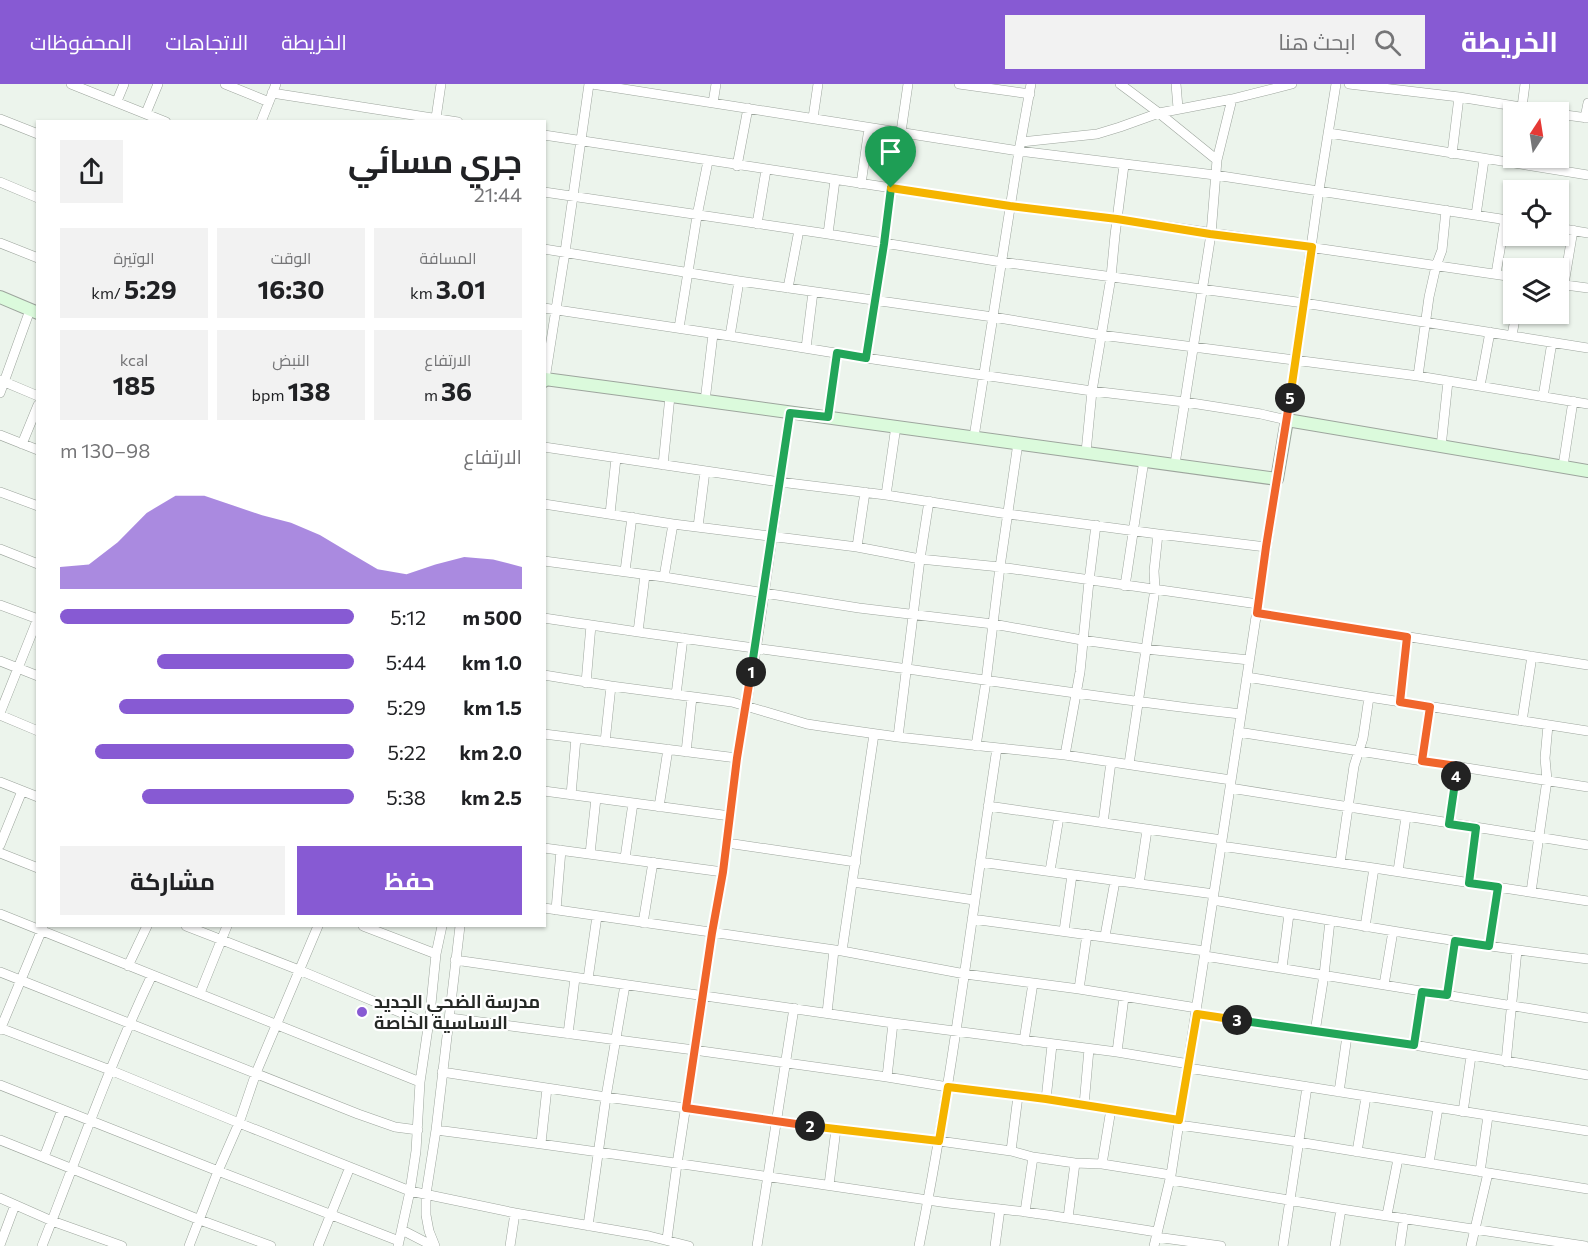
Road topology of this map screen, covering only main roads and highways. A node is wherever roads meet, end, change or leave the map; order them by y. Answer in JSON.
{"nodes":[{"id":1,"x":0,"y":297,"type":"edge"},
{"id":2,"x":34,"y":311,"type":"edge"},
{"id":3,"x":546,"y":380,"type":"edge"},
{"id":4,"x":1588,"y":471,"type":"edge"}],
"edges":[{"from":1,"to":2,"type":"main road"},
{"from":3,"to":4,"type":"main road"}]}
